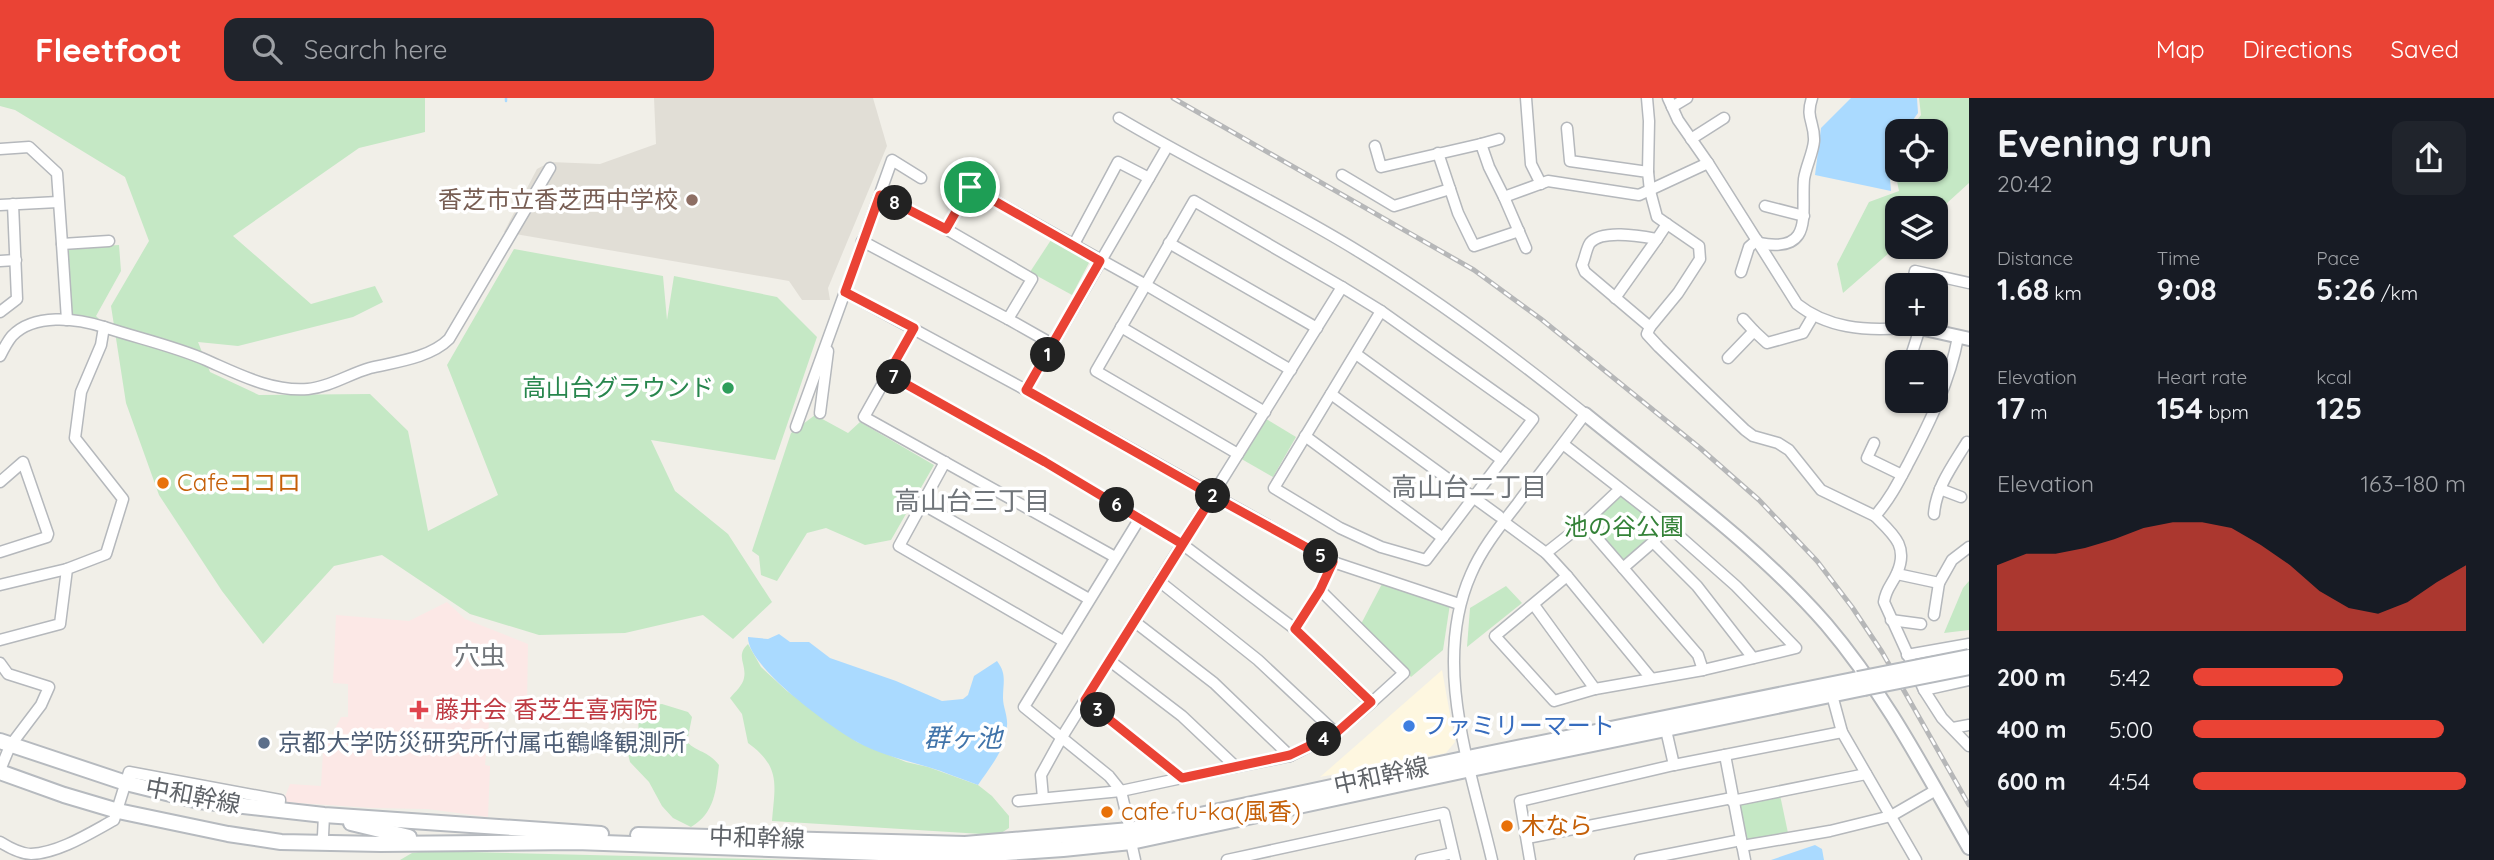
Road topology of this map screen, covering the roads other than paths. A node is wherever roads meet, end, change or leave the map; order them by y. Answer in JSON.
{"nodes":[{"id":1,"x":1526,"y":98,"type":"edge"},
{"id":2,"x":1647,"y":98,"type":"edge"},
{"id":3,"x":1687,"y":98,"type":"edge"},
{"id":4,"x":1812,"y":98,"type":"edge"},
{"id":5,"x":1670,"y":103,"type":"edge"},
{"id":6,"x":1119,"y":118,"type":"dead end"},
{"id":7,"x":1724,"y":118,"type":"dead end"},
{"id":8,"x":1567,"y":128,"type":"dead end"},
{"id":9,"x":1499,"y":139,"type":"dead end"},
{"id":10,"x":1691,"y":139,"type":"junction"},
{"id":11,"x":1481,"y":144,"type":"junction"},
{"id":12,"x":1167,"y":146,"type":"junction"},
{"id":13,"x":1375,"y":146,"type":"dead end"},
{"id":14,"x":0,"y":149,"type":"edge"},
{"id":15,"x":1438,"y":153,"type":"junction"},
{"id":16,"x":1699,"y":167,"type":"junction"},
{"id":17,"x":550,"y":168,"type":"dead end"},
{"id":18,"x":1648,"y":172,"type":"junction"},
{"id":19,"x":1342,"y":176,"type":"dead end"},
{"id":20,"x":921,"y":178,"type":"dead end"},
{"id":21,"x":1149,"y":178,"type":"junction"},
{"id":22,"x":1541,"y":184,"type":"junction"},
{"id":23,"x":1450,"y":189,"type":"junction"},
{"id":24,"x":1650,"y":191,"type":"junction"},
{"id":25,"x":880,"y":195,"type":"junction"},
{"id":26,"x":1504,"y":197,"type":"junction"},
{"id":27,"x":58,"y":202,"type":"junction"},
{"id":28,"x":13,"y":204,"type":"junction"},
{"id":29,"x":0,"y":205,"type":"edge"},
{"id":30,"x":1765,"y":206,"type":"dead end"},
{"id":31,"x":1804,"y":216,"type":"junction"},
{"id":32,"x":1667,"y":224,"type":"junction"},
{"id":33,"x":946,"y":229,"type":"junction"},
{"id":34,"x":1519,"y":231,"type":"junction"},
{"id":35,"x":1657,"y":239,"type":"junction"},
{"id":36,"x":109,"y":241,"type":"dead end"},
{"id":37,"x":862,"y":242,"type":"junction"},
{"id":38,"x":1169,"y":243,"type":"junction"},
{"id":39,"x":1755,"y":243,"type":"junction"},
{"id":40,"x":62,"y":244,"type":"junction"},
{"id":41,"x":1073,"y":246,"type":"junction"},
{"id":42,"x":1526,"y":248,"type":"dead end"},
{"id":43,"x":16,"y":260,"type":"junction"},
{"id":44,"x":0,"y":261,"type":"edge"},
{"id":45,"x":1100,"y":261,"type":"junction"},
{"id":46,"x":1741,"y":272,"type":"dead end"},
{"id":47,"x":1948,"y":278,"type":"edge"},
{"id":48,"x":1969,"y":283,"type":"edge"},
{"id":49,"x":1146,"y":285,"type":"junction"},
{"id":50,"x":1342,"y":287,"type":"junction"},
{"id":51,"x":845,"y":292,"type":"junction"},
{"id":52,"x":1615,"y":298,"type":"junction"},
{"id":53,"x":1381,"y":311,"type":"junction"},
{"id":54,"x":0,"y":312,"type":"edge"},
{"id":55,"x":1813,"y":316,"type":"junction"},
{"id":56,"x":1008,"y":319,"type":"junction"},
{"id":57,"x":1743,"y":319,"type":"dead end"},
{"id":58,"x":67,"y":320,"type":"junction"},
{"id":59,"x":104,"y":327,"type":"junction"},
{"id":60,"x":1121,"y":327,"type":"junction"},
{"id":61,"x":1650,"y":327,"type":"junction"},
{"id":62,"x":832,"y":328,"type":"junction"},
{"id":63,"x":914,"y":328,"type":"junction"},
{"id":64,"x":1317,"y":328,"type":"junction"},
{"id":65,"x":1885,"y":329,"type":"edge"},
{"id":66,"x":1754,"y":331,"type":"junction"},
{"id":67,"x":1964,"y":338,"type":"edge"},
{"id":68,"x":1054,"y":345,"type":"junction"},
{"id":69,"x":1356,"y":354,"type":"junction"},
{"id":70,"x":0,"y":356,"type":"edge"},
{"id":71,"x":1728,"y":358,"type":"dead end"},
{"id":72,"x":1291,"y":370,"type":"junction"},
{"id":73,"x":888,"y":374,"type":"junction"},
{"id":74,"x":1026,"y":390,"type":"junction"},
{"id":75,"x":1331,"y":394,"type":"junction"},
{"id":76,"x":1265,"y":412,"type":"junction"},
{"id":77,"x":820,"y":413,"type":"dead end"},
{"id":78,"x":1586,"y":414,"type":"junction"},
{"id":79,"x":796,"y":427,"type":"dead end"},
{"id":80,"x":1305,"y":436,"type":"junction"},
{"id":81,"x":1874,"y":443,"type":"dead end"},
{"id":82,"x":1969,"y":443,"type":"edge"},
{"id":83,"x":1563,"y":444,"type":"junction"},
{"id":84,"x":1238,"y":454,"type":"junction"},
{"id":85,"x":1502,"y":460,"type":"junction"},
{"id":86,"x":945,"y":462,"type":"junction"},
{"id":87,"x":1902,"y":475,"type":"junction"},
{"id":88,"x":0,"y":482,"type":"edge"},
{"id":89,"x":1620,"y":489,"type":"junction"},
{"id":90,"x":1940,"y":489,"type":"junction"},
{"id":91,"x":1213,"y":496,"type":"junction"},
{"id":92,"x":1961,"y":497,"type":"dead end"},
{"id":93,"x":1473,"y":498,"type":"junction"},
{"id":94,"x":922,"y":504,"type":"junction"},
{"id":95,"x":1934,"y":514,"type":"dead end"},
{"id":96,"x":1875,"y":516,"type":"junction"},
{"id":97,"x":1140,"y":518,"type":"junction"},
{"id":98,"x":1501,"y":519,"type":"junction"},
{"id":99,"x":1584,"y":523,"type":"junction"},
{"id":100,"x":1667,"y":525,"type":"junction"},
{"id":101,"x":1443,"y":538,"type":"junction"},
{"id":102,"x":1653,"y":542,"type":"junction"},
{"id":103,"x":1182,"y":544,"type":"junction"},
{"id":104,"x":1969,"y":547,"type":"edge"},
{"id":105,"x":0,"y":552,"type":"edge"},
{"id":106,"x":1546,"y":553,"type":"junction"},
{"id":107,"x":1115,"y":557,"type":"junction"},
{"id":108,"x":1333,"y":562,"type":"junction"},
{"id":109,"x":1623,"y":568,"type":"junction"},
{"id":110,"x":67,"y":569,"type":"junction"},
{"id":111,"x":1897,"y":574,"type":"junction"},
{"id":112,"x":1567,"y":576,"type":"junction"},
{"id":113,"x":1159,"y":581,"type":"junction"},
{"id":114,"x":1939,"y":583,"type":"junction"},
{"id":115,"x":0,"y":585,"type":"edge"},
{"id":116,"x":1320,"y":590,"type":"junction"},
{"id":117,"x":1089,"y":599,"type":"junction"},
{"id":118,"x":1459,"y":604,"type":"junction"},
{"id":119,"x":1534,"y":605,"type":"junction"},
{"id":120,"x":1934,"y":615,"type":"dead end"},
{"id":121,"x":1892,"y":620,"type":"junction"},
{"id":122,"x":1135,"y":621,"type":"junction"},
{"id":123,"x":1921,"y":624,"type":"dead end"},
{"id":124,"x":1295,"y":629,"type":"junction"},
{"id":125,"x":0,"y":640,"type":"edge"},
{"id":126,"x":1063,"y":641,"type":"junction"},
{"id":127,"x":1969,"y":644,"type":"edge"},
{"id":128,"x":1907,"y":655,"type":"junction"},
{"id":129,"x":1969,"y":657,"type":"edge"},
{"id":130,"x":1753,"y":658,"type":"junction"},
{"id":131,"x":1110,"y":662,"type":"junction"},
{"id":132,"x":0,"y":663,"type":"edge"},
{"id":133,"x":1969,"y":667,"type":"edge"},
{"id":134,"x":1703,"y":670,"type":"junction"},
{"id":135,"x":1650,"y":677,"type":"junction"},
{"id":136,"x":1969,"y":680,"type":"edge"},
{"id":137,"x":1861,"y":684,"type":"junction"},
{"id":138,"x":1595,"y":689,"type":"junction"},
{"id":139,"x":1924,"y":690,"type":"junction"},
{"id":140,"x":1832,"y":695,"type":"junction"},
{"id":141,"x":1085,"y":700,"type":"junction"},
{"id":142,"x":1371,"y":702,"type":"junction"},
{"id":143,"x":1969,"y":725,"type":"edge"},
{"id":144,"x":1953,"y":728,"type":"junction"},
{"id":145,"x":1666,"y":730,"type":"junction"},
{"id":146,"x":1842,"y":732,"type":"junction"},
{"id":147,"x":1336,"y":733,"type":"junction"},
{"id":148,"x":1062,"y":737,"type":"junction"},
{"id":149,"x":5,"y":743,"type":"edge"},
{"id":150,"x":1969,"y":746,"type":"edge"},
{"id":151,"x":1290,"y":755,"type":"junction"},
{"id":152,"x":1725,"y":755,"type":"junction"},
{"id":153,"x":1469,"y":763,"type":"junction"},
{"id":154,"x":1674,"y":765,"type":"junction"},
{"id":155,"x":1236,"y":767,"type":"junction"},
{"id":156,"x":0,"y":771,"type":"edge"},
{"id":157,"x":1866,"y":774,"type":"junction"},
{"id":158,"x":1182,"y":778,"type":"junction"},
{"id":159,"x":126,"y":783,"type":"junction"},
{"id":160,"x":1936,"y":790,"type":"junction"},
{"id":161,"x":1121,"y":791,"type":"junction"},
{"id":162,"x":1043,"y":798,"type":"junction"},
{"id":163,"x":1732,"y":799,"type":"junction"},
{"id":164,"x":1018,"y":801,"type":"dead end"},
{"id":165,"x":118,"y":811,"type":"junction"},
{"id":166,"x":324,"y":815,"type":"junction"},
{"id":167,"x":1891,"y":816,"type":"junction"},
{"id":168,"x":1131,"y":836,"type":"junction"},
{"id":169,"x":1527,"y":838,"type":"junction"},
{"id":170,"x":0,"y":842,"type":"edge"},
{"id":171,"x":320,"y":843,"type":"junction"},
{"id":172,"x":435,"y":843,"type":"junction"},
{"id":173,"x":1741,"y":843,"type":"junction"},
{"id":174,"x":1969,"y":848,"type":"edge"},
{"id":175,"x":1265,"y":855,"type":"edge"},
{"id":176,"x":1454,"y":856,"type":"edge"},
{"id":177,"x":1135,"y":860,"type":"edge"},
{"id":178,"x":1227,"y":860,"type":"edge"},
{"id":179,"x":1421,"y":860,"type":"edge"},
{"id":180,"x":1492,"y":860,"type":"edge"},
{"id":181,"x":1530,"y":860,"type":"edge"},
{"id":182,"x":1640,"y":860,"type":"edge"},
{"id":183,"x":1745,"y":860,"type":"edge"},
{"id":184,"x":1916,"y":860,"type":"edge"}],
"edges":[{"from":1,"to":22,"type":"street"},
{"from":2,"to":18,"type":"street"},
{"from":3,"to":5,"type":"street"},
{"from":4,"to":31,"type":"street"},
{"from":5,"to":10,"type":"street"},
{"from":6,"to":12,"type":"street"},
{"from":7,"to":10,"type":"street"},
{"from":8,"to":18,"type":"street"},
{"from":9,"to":11,"type":"street"},
{"from":10,"to":16,"type":"street"},
{"from":11,"to":15,"type":"street"},
{"from":11,"to":26,"type":"street"},
{"from":12,"to":21,"type":"street"},
{"from":12,"to":78,"type":"street"},
{"from":13,"to":15,"type":"street"},
{"from":14,"to":27,"type":"street"},
{"from":15,"to":23,"type":"street"},
{"from":16,"to":24,"type":"street"},
{"from":16,"to":39,"type":"street"},
{"from":17,"to":59,"type":"street"},
{"from":18,"to":24,"type":"street"},
{"from":19,"to":23,"type":"street"},
{"from":20,"to":25,"type":"street"},
{"from":21,"to":41,"type":"street"},
{"from":21,"to":45,"type":"street"},
{"from":22,"to":24,"type":"street"},
{"from":22,"to":26,"type":"street"},
{"from":23,"to":34,"type":"street"},
{"from":24,"to":32,"type":"street"},
{"from":25,"to":33,"type":"street"},
{"from":25,"to":37,"type":"street"},
{"from":26,"to":34,"type":"street"},
{"from":27,"to":28,"type":"street"},
{"from":27,"to":40,"type":"street"},
{"from":28,"to":29,"type":"street"},
{"from":28,"to":43,"type":"street"},
{"from":30,"to":31,"type":"street"},
{"from":31,"to":39,"type":"street"},
{"from":32,"to":35,"type":"street"},
{"from":32,"to":61,"type":"street"},
{"from":33,"to":41,"type":"street"},
{"from":33,"to":56,"type":"street"},
{"from":34,"to":42,"type":"street"},
{"from":35,"to":52,"type":"street"},
{"from":35,"to":52,"type":"street"},
{"from":36,"to":40,"type":"street"},
{"from":37,"to":51,"type":"street"},
{"from":37,"to":56,"type":"street"},
{"from":38,"to":49,"type":"street"},
{"from":38,"to":50,"type":"street"},
{"from":38,"to":64,"type":"street"},
{"from":39,"to":46,"type":"street"},
{"from":39,"to":55,"type":"street"},
{"from":40,"to":58,"type":"street"},
{"from":41,"to":45,"type":"street"},
{"from":43,"to":44,"type":"street"},
{"from":43,"to":54,"type":"street"},
{"from":45,"to":49,"type":"street"},
{"from":45,"to":68,"type":"street"},
{"from":47,"to":48,"type":"street"},
{"from":49,"to":60,"type":"street"},
{"from":49,"to":72,"type":"street"},
{"from":50,"to":53,"type":"street"},
{"from":50,"to":64,"type":"street"},
{"from":51,"to":62,"type":"street"},
{"from":51,"to":63,"type":"street"},
{"from":52,"to":61,"type":"street"},
{"from":53,"to":69,"type":"street"},
{"from":53,"to":85,"type":"street"},
{"from":55,"to":65,"type":"street"},
{"from":55,"to":66,"type":"street"},
{"from":56,"to":68,"type":"street"},
{"from":57,"to":66,"type":"street"},
{"from":58,"to":59,"type":"street"},
{"from":58,"to":70,"type":"street"},
{"from":59,"to":110,"type":"street"},
{"from":60,"to":76,"type":"street"},
{"from":60,"to":84,"type":"street"},
{"from":61,"to":96,"type":"street"},
{"from":62,"to":77,"type":"street"},
{"from":62,"to":79,"type":"street"},
{"from":63,"to":73,"type":"street"},
{"from":63,"to":74,"type":"street"},
{"from":64,"to":72,"type":"street"},
{"from":66,"to":71,"type":"street"},
{"from":67,"to":87,"type":"street"},
{"from":68,"to":74,"type":"street"},
{"from":69,"to":75,"type":"street"},
{"from":69,"to":85,"type":"street"},
{"from":72,"to":76,"type":"street"},
{"from":73,"to":86,"type":"street"},
{"from":73,"to":97,"type":"street"},
{"from":74,"to":91,"type":"street"},
{"from":75,"to":80,"type":"street"},
{"from":75,"to":93,"type":"street"},
{"from":76,"to":84,"type":"street"},
{"from":78,"to":83,"type":"street"},
{"from":78,"to":160,"type":"street"},
{"from":80,"to":101,"type":"street"},
{"from":80,"to":101,"type":"street"},
{"from":81,"to":87,"type":"street"},
{"from":82,"to":90,"type":"street"},
{"from":83,"to":89,"type":"street"},
{"from":83,"to":98,"type":"street"},
{"from":84,"to":91,"type":"street"},
{"from":85,"to":93,"type":"street"},
{"from":86,"to":94,"type":"street"},
{"from":86,"to":107,"type":"street"},
{"from":87,"to":96,"type":"street"},
{"from":88,"to":105,"type":"street"},
{"from":89,"to":99,"type":"street"},
{"from":89,"to":100,"type":"street"},
{"from":90,"to":92,"type":"street"},
{"from":90,"to":95,"type":"street"},
{"from":91,"to":103,"type":"street"},
{"from":91,"to":108,"type":"street"},
{"from":93,"to":98,"type":"street"},
{"from":93,"to":101,"type":"street"},
{"from":94,"to":117,"type":"street"},
{"from":94,"to":126,"type":"street"},
{"from":96,"to":111,"type":"street"},
{"from":97,"to":103,"type":"street"},
{"from":97,"to":107,"type":"street"},
{"from":98,"to":106,"type":"street"},
{"from":98,"to":118,"type":"street"},
{"from":99,"to":106,"type":"street"},
{"from":99,"to":109,"type":"street"},
{"from":100,"to":102,"type":"street"},
{"from":100,"to":130,"type":"street"},
{"from":102,"to":109,"type":"street"},
{"from":102,"to":130,"type":"street"},
{"from":103,"to":113,"type":"street"},
{"from":103,"to":124,"type":"street"},
{"from":104,"to":114,"type":"street"},
{"from":106,"to":112,"type":"street"},
{"from":107,"to":117,"type":"street"},
{"from":108,"to":116,"type":"street"},
{"from":108,"to":118,"type":"street"},
{"from":109,"to":134,"type":"street"},
{"from":110,"to":115,"type":"street"},
{"from":110,"to":125,"type":"street"},
{"from":111,"to":114,"type":"street"},
{"from":111,"to":121,"type":"street"},
{"from":112,"to":119,"type":"street"},
{"from":112,"to":135,"type":"street"},
{"from":113,"to":122,"type":"street"},
{"from":113,"to":147,"type":"street"},
{"from":114,"to":120,"type":"street"},
{"from":116,"to":124,"type":"street"},
{"from":116,"to":142,"type":"street"},
{"from":117,"to":126,"type":"street"},
{"from":118,"to":153,"type":"street"},
{"from":119,"to":138,"type":"street"},
{"from":119,"to":138,"type":"street"},
{"from":121,"to":123,"type":"street"},
{"from":121,"to":128,"type":"street"},
{"from":122,"to":131,"type":"street"},
{"from":122,"to":151,"type":"street"},
{"from":124,"to":142,"type":"street"},
{"from":126,"to":148,"type":"street"},
{"from":127,"to":128,"type":"street"},
{"from":128,"to":139,"type":"street"},
{"from":129,"to":137,"type":"main road","name":"中和幹線","bridge":true},
{"from":130,"to":134,"type":"street"},
{"from":131,"to":141,"type":"street"},
{"from":131,"to":155,"type":"street"},
{"from":132,"to":149,"type":"street"},
{"from":133,"to":137,"type":"main road","name":"中和幹線","bridge":true},
{"from":134,"to":135,"type":"street"},
{"from":135,"to":138,"type":"street"},
{"from":136,"to":139,"type":"street"},
{"from":137,"to":140,"type":"main road","name":"中和幹線"},
{"from":137,"to":153,"type":"main road","name":"中和幹線"},
{"from":139,"to":144,"type":"street"},
{"from":140,"to":145,"type":"main road","name":"中和幹線"},
{"from":140,"to":146,"type":"street"},
{"from":141,"to":148,"type":"street"},
{"from":141,"to":158,"type":"street"},
{"from":142,"to":147,"type":"street"},
{"from":143,"to":144,"type":"street"},
{"from":144,"to":150,"type":"street"},
{"from":145,"to":153,"type":"main road","name":"中和幹線"},
{"from":145,"to":154,"type":"street"},
{"from":146,"to":152,"type":"street"},
{"from":146,"to":157,"type":"street"},
{"from":147,"to":151,"type":"street"},
{"from":148,"to":161,"type":"street"},
{"from":148,"to":162,"type":"street"},
{"from":149,"to":156,"type":"street"},
{"from":149,"to":159,"type":"main road","name":"中和幹線"},
{"from":151,"to":155,"type":"street"},
{"from":152,"to":154,"type":"street"},
{"from":152,"to":163,"type":"street"},
{"from":153,"to":168,"type":"main road","name":"中和幹線"},
{"from":153,"to":180,"type":"street"},
{"from":154,"to":169,"type":"street"},
{"from":155,"to":158,"type":"street"},
{"from":156,"to":165,"type":"main road","name":"中和幹線"},
{"from":157,"to":163,"type":"street"},
{"from":157,"to":167,"type":"street"},
{"from":158,"to":161,"type":"street"},
{"from":159,"to":165,"type":"street"},
{"from":159,"to":166,"type":"main road","name":"中和幹線"},
{"from":160,"to":167,"type":"street"},
{"from":160,"to":174,"type":"street"},
{"from":161,"to":162,"type":"street"},
{"from":161,"to":168,"type":"street"},
{"from":162,"to":164,"type":"street"},
{"from":163,"to":169,"type":"street"},
{"from":163,"to":173,"type":"street"},
{"from":165,"to":170,"type":"street"},
{"from":165,"to":171,"type":"main road","name":"中和幹線"},
{"from":166,"to":168,"type":"main road","name":"中和幹線"},
{"from":166,"to":171,"type":"street"},
{"from":166,"to":172,"type":"main road"},
{"from":167,"to":173,"type":"street"},
{"from":167,"to":184,"type":"street"},
{"from":168,"to":172,"type":"main road","name":"中和幹線"},
{"from":168,"to":177,"type":"street"},
{"from":169,"to":181,"type":"street"},
{"from":171,"to":172,"type":"main road","name":"中和幹線"},
{"from":173,"to":182,"type":"street"},
{"from":173,"to":183,"type":"street"},
{"from":175,"to":176,"type":"street"},
{"from":175,"to":178,"type":"street"},
{"from":176,"to":179,"type":"street"}]}
